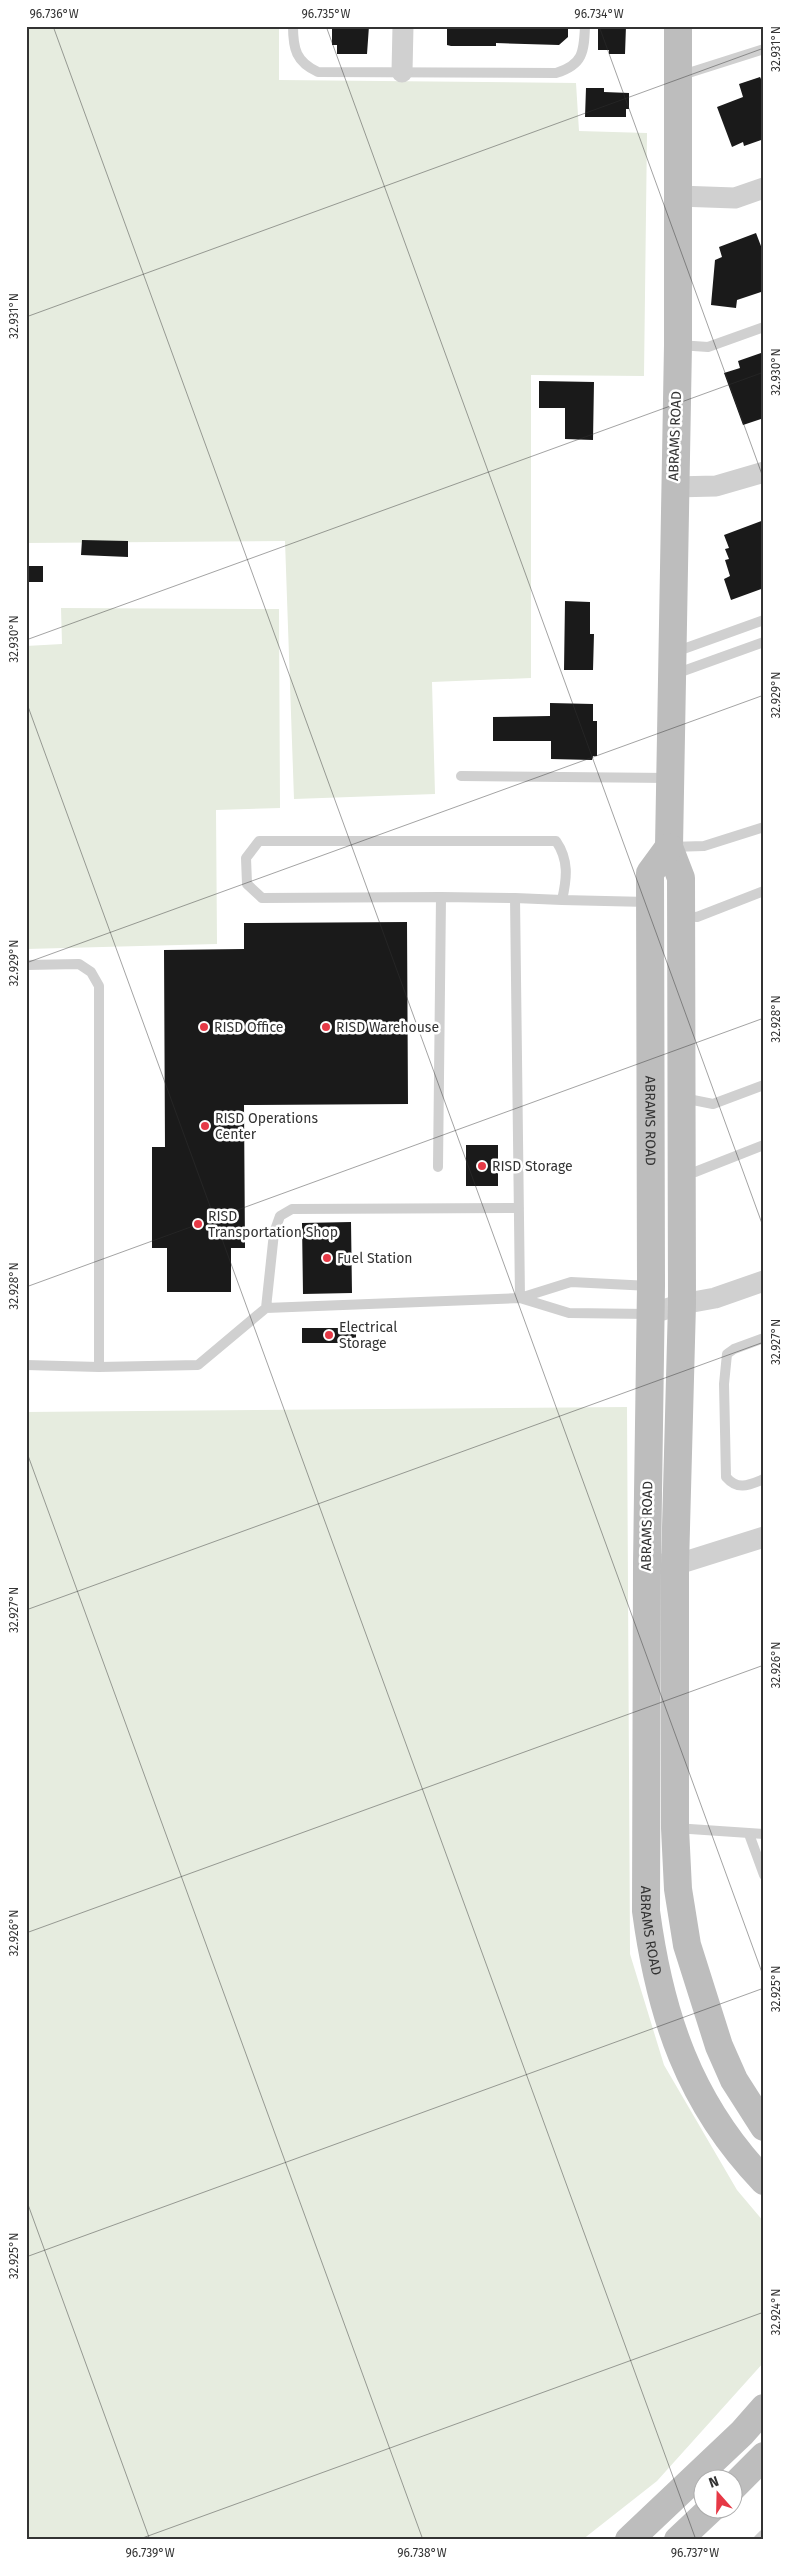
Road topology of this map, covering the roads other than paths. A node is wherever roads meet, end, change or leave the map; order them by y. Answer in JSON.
{"nodes":[{"id":1,"x":293,"y":26,"type":"edge"},
{"id":2,"x":403,"y":26,"type":"edge"},
{"id":3,"x":584,"y":26,"type":"edge"},
{"id":4,"x":678,"y":26,"type":"edge"},
{"id":5,"x":764,"y":49,"type":"edge"},
{"id":6,"x":402,"y":72,"type":"junction"},
{"id":7,"x":678,"y":76,"type":"junction"},
{"id":8,"x":764,"y":188,"type":"edge"},
{"id":9,"x":678,"y":196,"type":"junction"},
{"id":10,"x":764,"y":327,"type":"edge"},
{"id":11,"x":678,"y":345,"type":"junction"},
{"id":12,"x":764,"y":472,"type":"edge"},
{"id":13,"x":674,"y":488,"type":"junction"},
{"id":14,"x":764,"y":620,"type":"edge"},
{"id":15,"x":764,"y":642,"type":"edge"},
{"id":16,"x":674,"y":663,"type":"junction"},
{"id":17,"x":461,"y":776,"type":"dead end"},
{"id":18,"x":671,"y":778,"type":"junction"},
{"id":19,"x":764,"y":827,"type":"edge"},
{"id":20,"x":669,"y":847,"type":"junction"},
{"id":21,"x":764,"y":891,"type":"edge"},
{"id":22,"x":441,"y":897,"type":"junction"},
{"id":23,"x":515,"y":898,"type":"junction"},
{"id":24,"x":562,"y":900,"type":"junction"},
{"id":25,"x":650,"y":902,"type":"junction"},
{"id":26,"x":681,"y":916,"type":"junction"},
{"id":27,"x":26,"y":965,"type":"edge"},
{"id":28,"x":764,"y":1086,"type":"edge"},
{"id":29,"x":682,"y":1098,"type":"junction"},
{"id":30,"x":764,"y":1145,"type":"edge"},
{"id":31,"x":438,"y":1167,"type":"dead end"},
{"id":32,"x":682,"y":1171,"type":"junction"},
{"id":33,"x":519,"y":1208,"type":"junction"},
{"id":34,"x":764,"y":1281,"type":"edge"},
{"id":35,"x":650,"y":1286,"type":"junction"},
{"id":36,"x":520,"y":1298,"type":"junction"},
{"id":37,"x":682,"y":1304,"type":"junction"},
{"id":38,"x":266,"y":1308,"type":"junction"},
{"id":39,"x":650,"y":1314,"type":"junction"},
{"id":40,"x":764,"y":1338,"type":"edge"},
{"id":41,"x":26,"y":1365,"type":"edge"},
{"id":42,"x":98,"y":1367,"type":"junction"},
{"id":43,"x":764,"y":1479,"type":"edge"},
{"id":44,"x":764,"y":1538,"type":"edge"},
{"id":45,"x":647,"y":1564,"type":"junction"},
{"id":46,"x":676,"y":1565,"type":"junction"},
{"id":47,"x":645,"y":1827,"type":"junction"},
{"id":48,"x":675,"y":1828,"type":"junction"},
{"id":49,"x":749,"y":1834,"type":"junction"},
{"id":50,"x":764,"y":1834,"type":"edge"},
{"id":51,"x":764,"y":1875,"type":"edge"},
{"id":52,"x":761,"y":2118,"type":"edge"},
{"id":53,"x":764,"y":2180,"type":"edge"},
{"id":54,"x":764,"y":2408,"type":"edge"},
{"id":55,"x":764,"y":2456,"type":"edge"},
{"id":56,"x":742,"y":2478,"type":"edge"},
{"id":57,"x":701,"y":2518,"type":"edge"},
{"id":58,"x":652,"y":2520,"type":"junction"},
{"id":59,"x":764,"y":2534,"type":"edge"},
{"id":60,"x":629,"y":2540,"type":"edge"},
{"id":61,"x":671,"y":2540,"type":"edge"},
{"id":62,"x":678,"y":2540,"type":"edge"},
{"id":63,"x":758,"y":2540,"type":"edge"}],
"edges":[{"from":1,"to":6,"type":"lane"},
{"from":2,"to":6,"type":"street"},
{"from":3,"to":6,"type":"lane"},
{"from":4,"to":7,"type":"main road","name":"ABRAMS ROAD"},
{"from":5,"to":7,"type":"lane"},
{"from":7,"to":9,"type":"main road","name":"ABRAMS ROAD"},
{"from":8,"to":9,"type":"street"},
{"from":9,"to":11,"type":"main road","name":"ABRAMS ROAD"},
{"from":10,"to":11,"type":"lane"},
{"from":11,"to":13,"type":"main road","name":"ABRAMS ROAD"},
{"from":12,"to":13,"type":"street"},
{"from":13,"to":16,"type":"main road","name":"ABRAMS ROAD"},
{"from":14,"to":16,"type":"lane"},
{"from":15,"to":16,"type":"lane"},
{"from":16,"to":18,"type":"main road","name":"ABRAMS ROAD"},
{"from":17,"to":18,"type":"lane"},
{"from":18,"to":20,"type":"main road","name":"ABRAMS ROAD"},
{"from":19,"to":20,"type":"lane"},
{"from":20,"to":25,"type":"main road","name":"ABRAMS ROAD"},
{"from":20,"to":26,"type":"main road","name":"ABRAMS ROAD"},
{"from":21,"to":26,"type":"lane"},
{"from":22,"to":23,"type":"lane"},
{"from":22,"to":24,"type":"lane"},
{"from":22,"to":31,"type":"lane"},
{"from":23,"to":24,"type":"lane"},
{"from":23,"to":33,"type":"lane"},
{"from":24,"to":25,"type":"lane"},
{"from":25,"to":35,"type":"main road","name":"ABRAMS ROAD"},
{"from":26,"to":29,"type":"main road","name":"ABRAMS ROAD"},
{"from":27,"to":42,"type":"lane"},
{"from":28,"to":29,"type":"lane"},
{"from":29,"to":32,"type":"main road","name":"ABRAMS ROAD"},
{"from":30,"to":32,"type":"lane"},
{"from":32,"to":37,"type":"main road","name":"ABRAMS ROAD"},
{"from":33,"to":36,"type":"lane"},
{"from":33,"to":38,"type":"lane"},
{"from":34,"to":37,"type":"street"},
{"from":35,"to":36,"type":"lane"},
{"from":35,"to":37,"type":"street"},
{"from":35,"to":39,"type":"main road","name":"ABRAMS ROAD"},
{"from":36,"to":38,"type":"lane"},
{"from":36,"to":39,"type":"lane"},
{"from":37,"to":39,"type":"street"},
{"from":37,"to":46,"type":"main road","name":"ABRAMS ROAD"},
{"from":38,"to":42,"type":"lane"},
{"from":39,"to":45,"type":"main road","name":"ABRAMS ROAD"},
{"from":40,"to":43,"type":"lane"},
{"from":41,"to":42,"type":"lane"},
{"from":44,"to":46,"type":"street"},
{"from":45,"to":46,"type":"street"},
{"from":45,"to":47,"type":"main road","name":"ABRAMS ROAD"},
{"from":46,"to":48,"type":"main road","name":"ABRAMS ROAD"},
{"from":47,"to":48,"type":"main road"},
{"from":47,"to":53,"type":"main road","name":"ABRAMS ROAD"},
{"from":48,"to":49,"type":"lane"},
{"from":48,"to":52,"type":"main road","name":"ABRAMS ROAD"},
{"from":49,"to":50,"type":"lane"},
{"from":49,"to":51,"type":"lane"},
{"from":54,"to":58,"type":"main road"},
{"from":55,"to":56,"type":"main road"},
{"from":57,"to":62,"type":"main road"},
{"from":58,"to":60,"type":"main road"},
{"from":58,"to":61,"type":"main road"},
{"from":59,"to":63,"type":"lane"}]}
